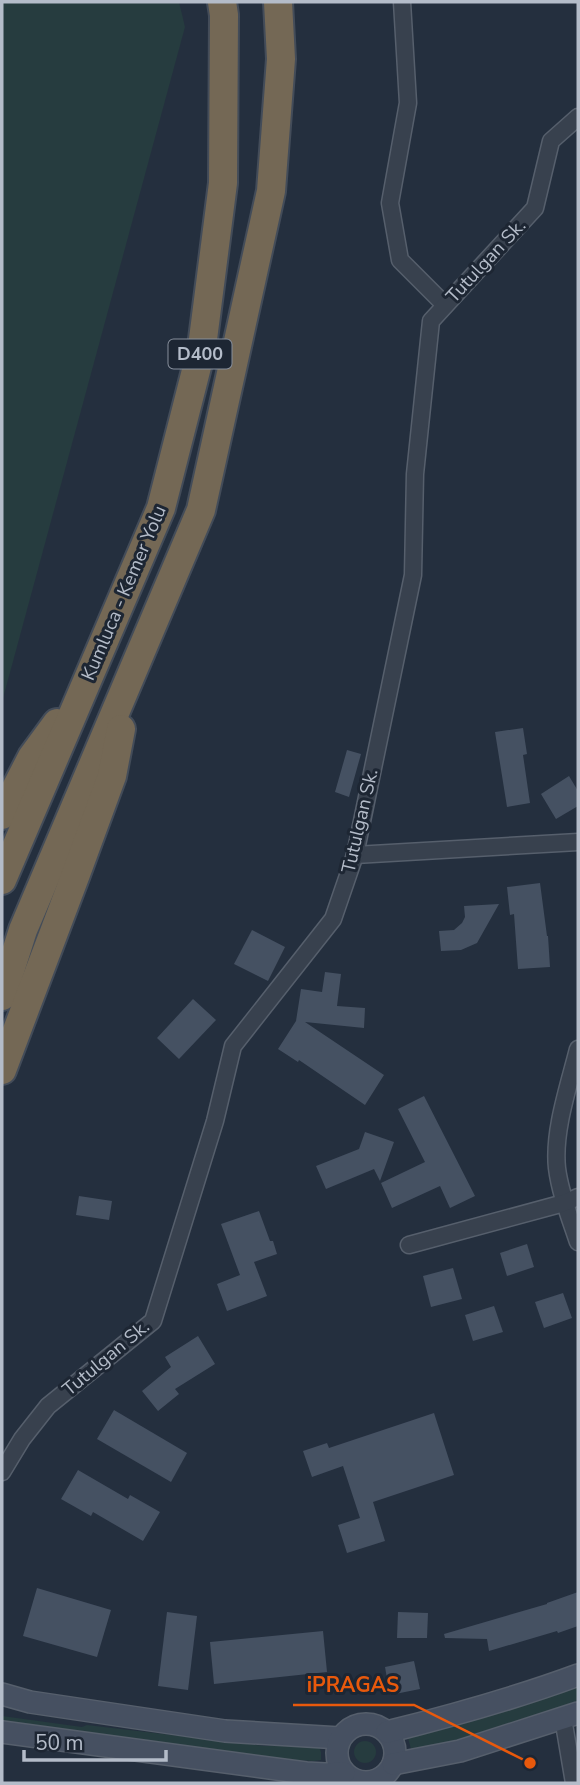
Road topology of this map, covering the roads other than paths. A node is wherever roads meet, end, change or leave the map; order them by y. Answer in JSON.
{"nodes":[{"id":1,"x":222,"y":2,"type":"edge"},
{"id":2,"x":278,"y":2,"type":"edge"},
{"id":3,"x":402,"y":2,"type":"edge"},
{"id":4,"x":578,"y":117,"type":"edge"},
{"id":5,"x":445,"y":305,"type":"junction"},
{"id":6,"x":132,"y":671,"type":"junction"},
{"id":7,"x":84,"y":687,"type":"junction"},
{"id":8,"x":2,"y":815,"type":"edge"},
{"id":9,"x":578,"y":841,"type":"edge"},
{"id":10,"x":355,"y":855,"type":"junction"},
{"id":11,"x":578,"y":858,"type":"edge"},
{"id":12,"x":2,"y":880,"type":"edge"},
{"id":13,"x":2,"y":996,"type":"edge"},
{"id":14,"x":578,"y":1049,"type":"edge"},
{"id":15,"x":2,"y":1070,"type":"edge"},
{"id":16,"x":571,"y":1200,"type":"edge"},
{"id":17,"x":578,"y":1242,"type":"edge"},
{"id":18,"x":409,"y":1245,"type":"dead end"},
{"id":19,"x":2,"y":1472,"type":"edge"},
{"id":20,"x":578,"y":1675,"type":"edge"},
{"id":21,"x":2,"y":1695,"type":"edge"},
{"id":22,"x":571,"y":1715,"type":"edge"},
{"id":23,"x":2,"y":1732,"type":"edge"},
{"id":24,"x":387,"y":1732,"type":"junction"},
{"id":25,"x":340,"y":1738,"type":"junction"},
{"id":26,"x":393,"y":1764,"type":"junction"},
{"id":27,"x":344,"y":1773,"type":"junction"},
{"id":28,"x":375,"y":1782,"type":"edge"},
{"id":29,"x":574,"y":1783,"type":"edge"}],
"edges":[{"from":1,"to":7,"type":"highway","name":"Kumluca - Kemer Yolu","number":"D400"},
{"from":2,"to":6,"type":"highway","name":"Kumluca - Kemer Yolu","number":"D400"},
{"from":3,"to":5,"type":"street"},
{"from":4,"to":5,"type":"street","name":"Tutulgan Sk."},
{"from":5,"to":10,"type":"street","name":"Tutulgan Sk."},
{"from":6,"to":13,"type":"highway","name":"Kumluca - Kemer Yolu","number":"D400"},
{"from":6,"to":15,"type":"highway","name":"Kumluca - Kemer Yolu","number":"D400"},
{"from":7,"to":8,"type":"highway"},
{"from":7,"to":12,"type":"highway","name":"Kumluca - Kemer Yolu","number":"D400"},
{"from":9,"to":10,"type":"street"},
{"from":9,"to":11,"type":"street"},
{"from":10,"to":19,"type":"street","name":"Tutulgan Sk."},
{"from":14,"to":16,"type":"street"},
{"from":16,"to":17,"type":"street"},
{"from":16,"to":18,"type":"street"},
{"from":20,"to":24,"type":"main road"},
{"from":21,"to":25,"type":"main road"},
{"from":22,"to":26,"type":"main road"},
{"from":22,"to":29,"type":"street"},
{"from":23,"to":27,"type":"main road"},
{"from":24,"to":25,"type":"main road"},
{"from":24,"to":26,"type":"main road"},
{"from":25,"to":27,"type":"main road"},
{"from":26,"to":28,"type":"main road"},
{"from":27,"to":28,"type":"main road"}]}
